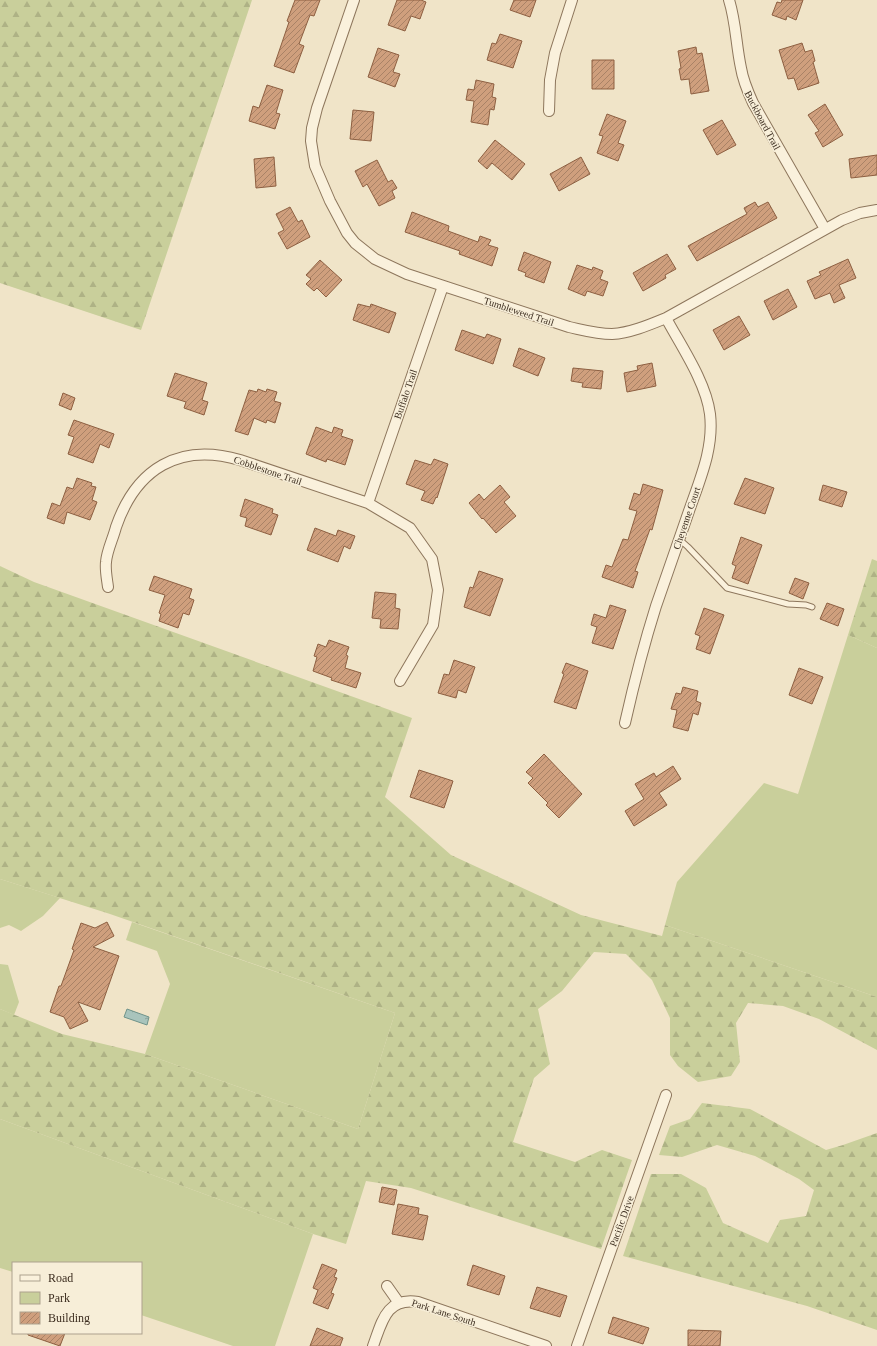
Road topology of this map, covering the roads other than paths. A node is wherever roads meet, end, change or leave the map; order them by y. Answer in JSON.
{"nodes":[{"id":1,"x":354,"y":0,"type":"edge"},
{"id":2,"x":572,"y":0,"type":"edge"},
{"id":3,"x":729,"y":0,"type":"edge"},
{"id":4,"x":549,"y":111,"type":"dead end"},
{"id":5,"x":877,"y":210,"type":"edge"},
{"id":6,"x":825,"y":229,"type":"junction"},
{"id":7,"x":443,"y":286,"type":"junction"},
{"id":8,"x":666,"y":318,"type":"junction"},
{"id":9,"x":368,"y":503,"type":"junction"},
{"id":10,"x":679,"y":539,"type":"junction"},
{"id":11,"x":108,"y":587,"type":"dead end"},
{"id":12,"x":812,"y":607,"type":"dead end"},
{"id":13,"x":400,"y":681,"type":"dead end"},
{"id":14,"x":625,"y":723,"type":"dead end"},
{"id":15,"x":666,"y":1095,"type":"dead end"},
{"id":16,"x":387,"y":1286,"type":"dead end"},
{"id":17,"x":399,"y":1303,"type":"junction"},
{"id":18,"x":373,"y":1346,"type":"edge"},
{"id":19,"x":546,"y":1346,"type":"edge"},
{"id":20,"x":577,"y":1346,"type":"edge"}],
"edges":[{"from":1,"to":7,"type":"street","name":"Tumbleweed Trail"},
{"from":2,"to":4,"type":"street"},
{"from":3,"to":6,"type":"street","name":"Buckboard Trail"},
{"from":5,"to":6,"type":"street","name":"Tumbleweed Trail"},
{"from":6,"to":8,"type":"street","name":"Tumbleweed Trail"},
{"from":7,"to":8,"type":"street","name":"Tumbleweed Trail"},
{"from":7,"to":9,"type":"street","name":"Buffalo Trail"},
{"from":8,"to":10,"type":"street","name":"Cheyenne Court"},
{"from":9,"to":11,"type":"street","name":"Cobblestone Trail"},
{"from":9,"to":13,"type":"street","name":"Cobblestone Trail"},
{"from":10,"to":12,"type":"lane"},
{"from":10,"to":14,"type":"street","name":"Cheyenne Court"},
{"from":15,"to":20,"type":"street","name":"Pacific Drive"},
{"from":16,"to":17,"type":"street","name":"Park Lane South"},
{"from":17,"to":18,"type":"street","name":"Park Lane South"},
{"from":17,"to":19,"type":"street","name":"Park Lane South"}]}
